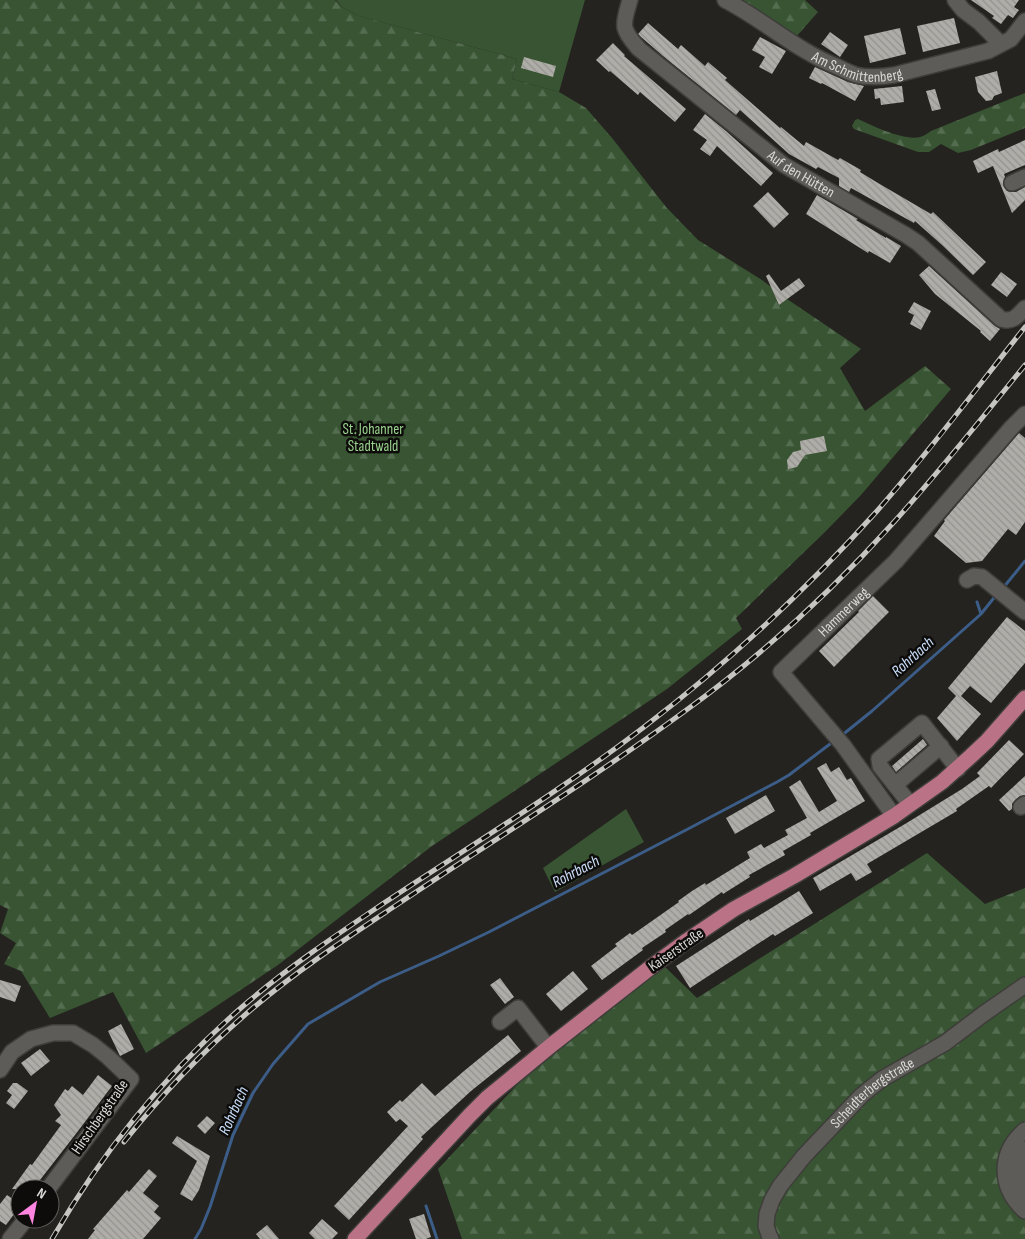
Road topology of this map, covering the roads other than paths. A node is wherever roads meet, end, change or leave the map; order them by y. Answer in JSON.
{"nodes":[{"id":1,"x":630,"y":0,"type":"edge"},
{"id":2,"x":725,"y":0,"type":"edge"},
{"id":3,"x":955,"y":0,"type":"edge"},
{"id":4,"x":1025,"y":21,"type":"edge"},
{"id":5,"x":1001,"y":44,"type":"junction"},
{"id":6,"x":1025,"y":308,"type":"edge"},
{"id":7,"x":1025,"y":414,"type":"edge"},
{"id":8,"x":967,"y":580,"type":"dead end"},
{"id":9,"x":1025,"y":612,"type":"edge"},
{"id":10,"x":1025,"y":698,"type":"edge"},
{"id":11,"x":941,"y":746,"type":"junction"},
{"id":12,"x":958,"y":769,"type":"junction"},
{"id":13,"x":894,"y":785,"type":"junction"},
{"id":14,"x":910,"y":804,"type":"junction"},
{"id":15,"x":894,"y":816,"type":"junction"},
{"id":16,"x":1025,"y":985,"type":"edge"},
{"id":17,"x":500,"y":1022,"type":"dead end"},
{"id":18,"x":548,"y":1047,"type":"junction"},
{"id":19,"x":0,"y":1070,"type":"edge"},
{"id":20,"x":1025,"y":1130,"type":"edge"},
{"id":21,"x":1025,"y":1149,"type":"edge"},
{"id":22,"x":56,"y":1179,"type":"edge"},
{"id":23,"x":1025,"y":1196,"type":"edge"},
{"id":24,"x":1025,"y":1211,"type":"edge"},
{"id":25,"x":18,"y":1229,"type":"edge"},
{"id":26,"x":10,"y":1239,"type":"edge"},
{"id":27,"x":356,"y":1239,"type":"edge"},
{"id":28,"x":771,"y":1239,"type":"edge"}],
"edges":[{"from":1,"to":6,"type":"street","name":"Auf den Hütten"},
{"from":2,"to":5,"type":"street","name":"Am Schmittenberg"},
{"from":3,"to":5,"type":"street"},
{"from":4,"to":5,"type":"street","name":"Am Schmittenberg"},
{"from":7,"to":15,"type":"street","name":"Hammerweg"},
{"from":8,"to":9,"type":"street"},
{"from":10,"to":12,"type":"main road","name":"Kaiserstraße"},
{"from":11,"to":12,"type":"street"},
{"from":11,"to":13,"type":"street"},
{"from":11,"to":13,"type":"street"},
{"from":12,"to":14,"type":"main road","name":"Kaiserstraße"},
{"from":13,"to":14,"type":"street"},
{"from":14,"to":15,"type":"main road","name":"Kaiserstraße"},
{"from":15,"to":18,"type":"main road","name":"Kaiserstraße"},
{"from":16,"to":28,"type":"street","name":"Scheidterbergstraße"},
{"from":17,"to":18,"type":"street"},
{"from":18,"to":27,"type":"main road","name":"Kaiserstraße"},
{"from":19,"to":22,"type":"street","name":"Hirschbergstraße"},
{"from":20,"to":24,"type":"street"},
{"from":21,"to":23,"type":"street"},
{"from":25,"to":26,"type":"street"}]}
